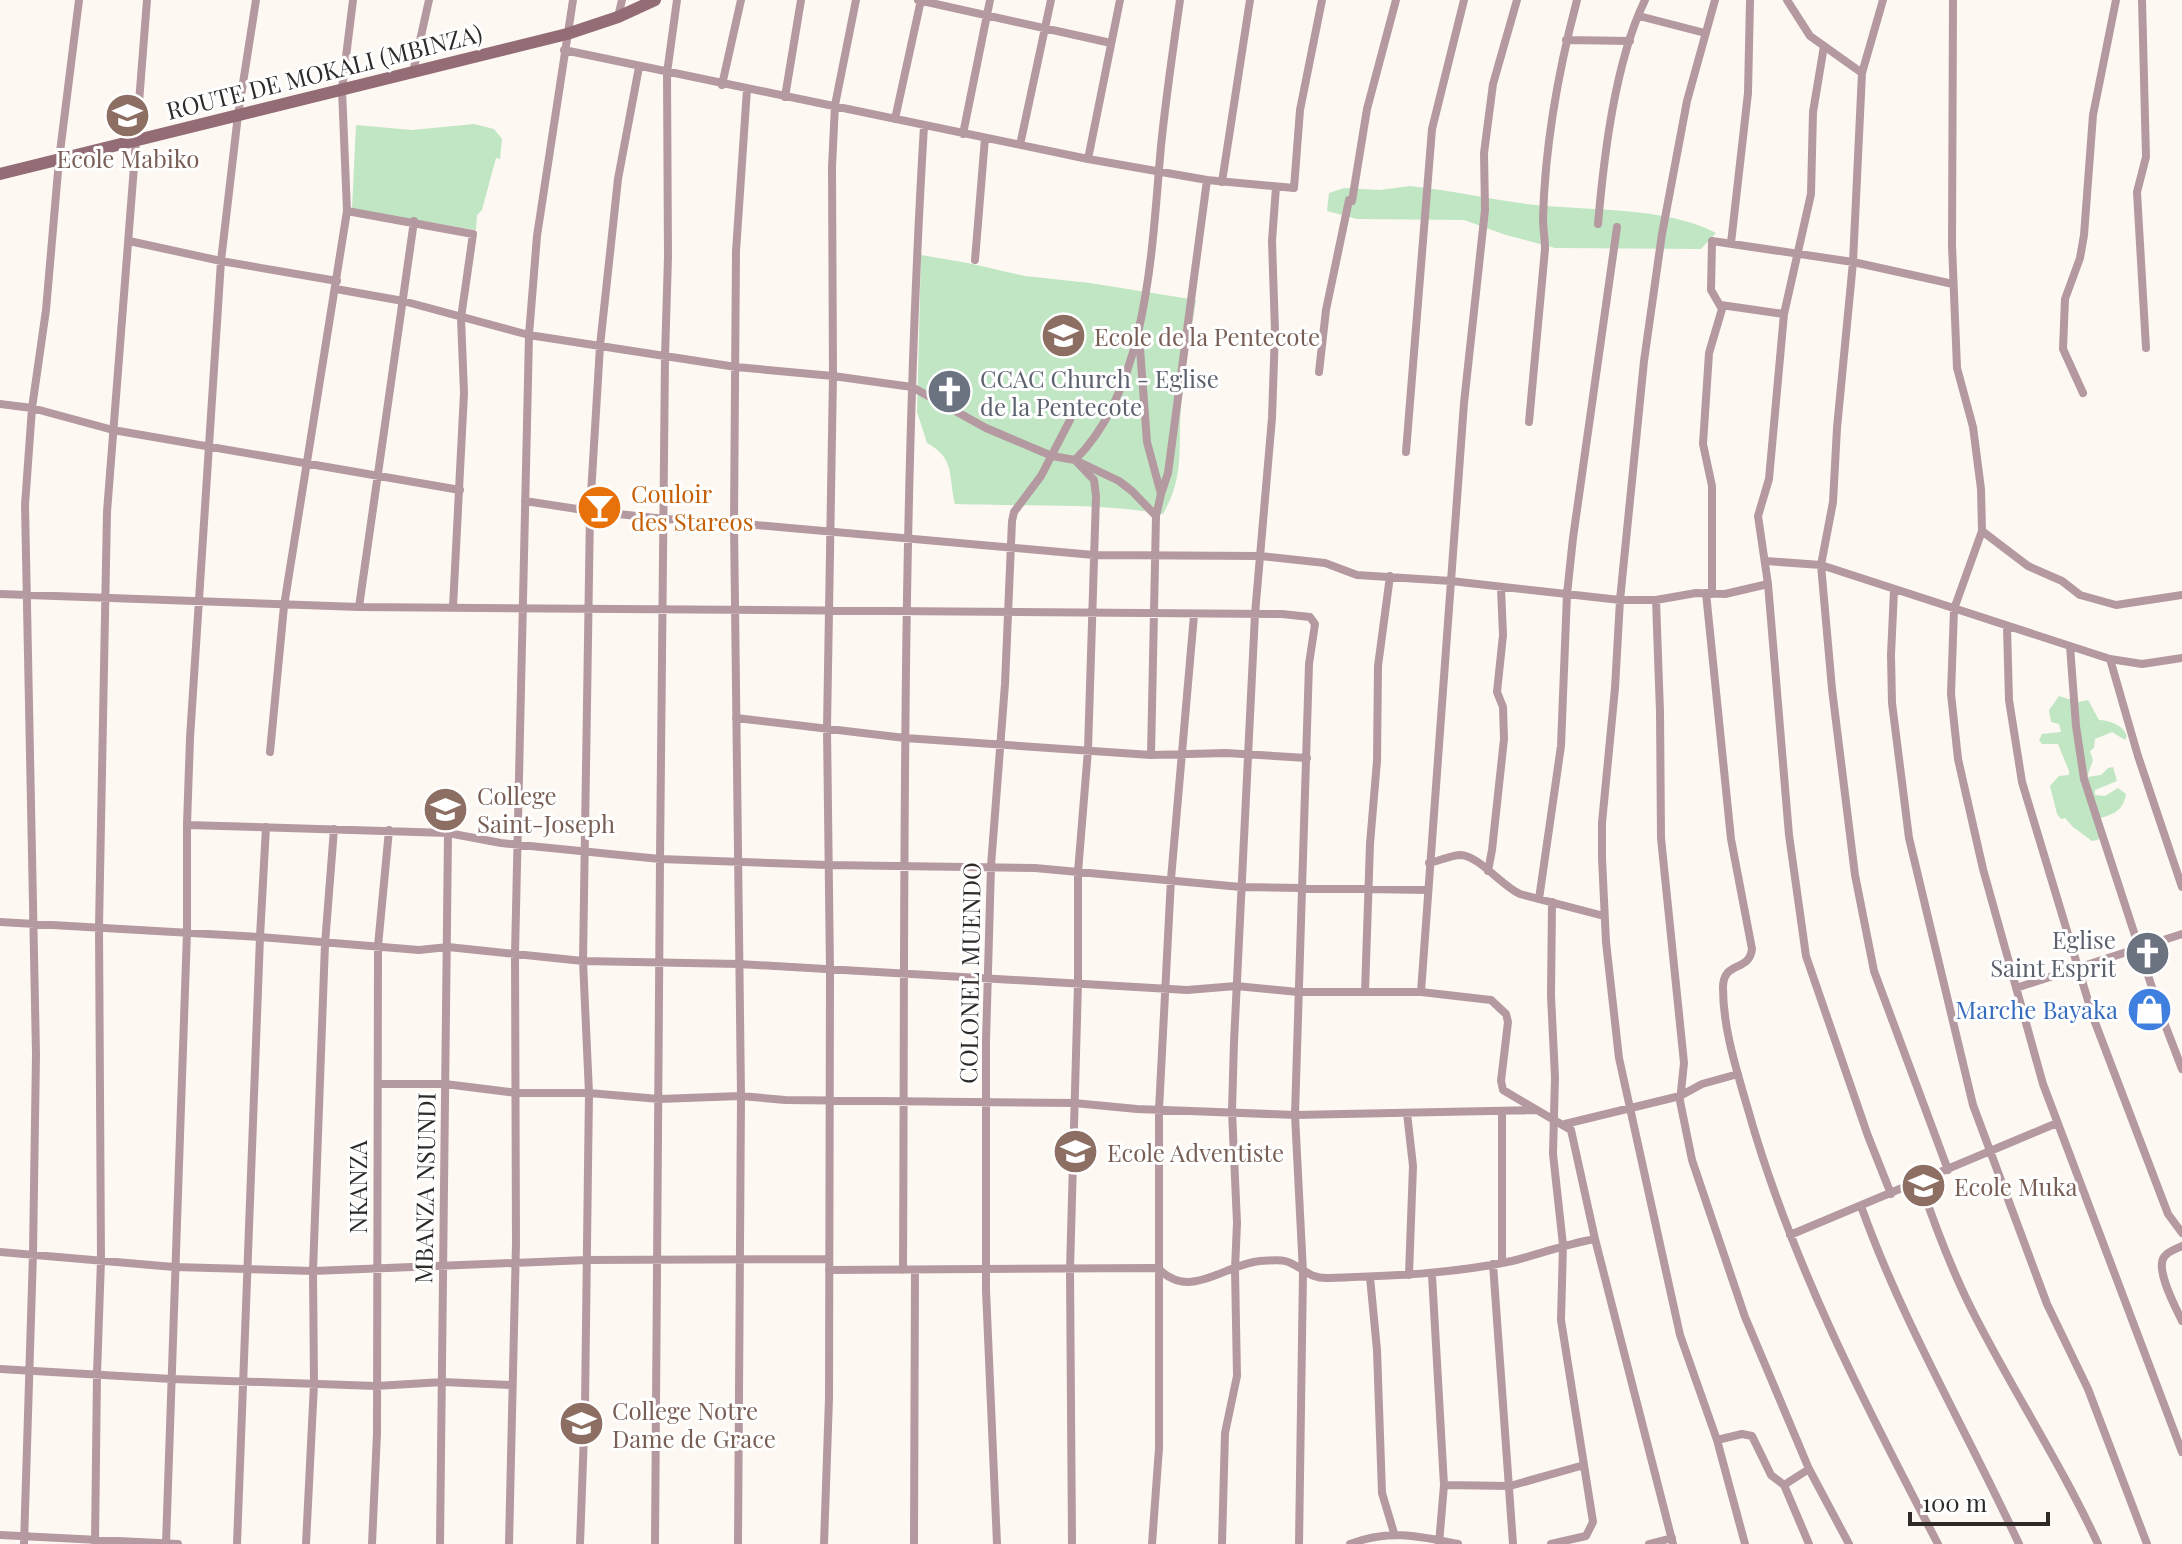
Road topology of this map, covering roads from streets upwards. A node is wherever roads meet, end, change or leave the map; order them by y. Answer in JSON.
{"nodes":[{"id":1,"x":79,"y":0,"type":"edge"},
{"id":2,"x":147,"y":0,"type":"edge"},
{"id":3,"x":256,"y":0,"type":"edge"},
{"id":4,"x":353,"y":0,"type":"edge"},
{"id":5,"x":429,"y":0,"type":"edge"},
{"id":6,"x":573,"y":0,"type":"edge"},
{"id":7,"x":622,"y":0,"type":"edge"},
{"id":8,"x":655,"y":0,"type":"edge"},
{"id":9,"x":677,"y":0,"type":"edge"},
{"id":10,"x":741,"y":0,"type":"edge"},
{"id":11,"x":801,"y":0,"type":"edge"},
{"id":12,"x":856,"y":0,"type":"edge"},
{"id":13,"x":920,"y":0,"type":"edge"},
{"id":14,"x":990,"y":0,"type":"edge"},
{"id":15,"x":1051,"y":0,"type":"edge"},
{"id":16,"x":1120,"y":0,"type":"edge"},
{"id":17,"x":1180,"y":0,"type":"edge"},
{"id":18,"x":1250,"y":0,"type":"edge"},
{"id":19,"x":1322,"y":0,"type":"edge"},
{"id":20,"x":1396,"y":0,"type":"edge"},
{"id":21,"x":1464,"y":0,"type":"edge"},
{"id":22,"x":1517,"y":0,"type":"edge"},
{"id":23,"x":1577,"y":0,"type":"edge"},
{"id":24,"x":1645,"y":0,"type":"edge"},
{"id":25,"x":1715,"y":0,"type":"edge"},
{"id":26,"x":1750,"y":0,"type":"edge"},
{"id":27,"x":1788,"y":0,"type":"edge"},
{"id":28,"x":1883,"y":0,"type":"edge"},
{"id":29,"x":1953,"y":0,"type":"edge"},
{"id":30,"x":2116,"y":0,"type":"edge"},
{"id":31,"x":2142,"y":0,"type":"edge"},
{"id":32,"x":988,"y":15,"type":"junction"},
{"id":33,"x":1639,"y":16,"type":"junction"},
{"id":34,"x":618,"y":17,"type":"junction"},
{"id":35,"x":1045,"y":29,"type":"junction"},
{"id":36,"x":1705,"y":33,"type":"junction"},
{"id":37,"x":567,"y":34,"type":"junction"},
{"id":38,"x":1566,"y":40,"type":"junction"},
{"id":39,"x":1630,"y":41,"type":"junction"},
{"id":40,"x":1111,"y":43,"type":"junction"},
{"id":41,"x":1824,"y":46,"type":"junction"},
{"id":42,"x":564,"y":50,"type":"junction"},
{"id":43,"x":639,"y":67,"type":"junction"},
{"id":44,"x":413,"y":72,"type":"junction"},
{"id":45,"x":667,"y":73,"type":"junction"},
{"id":46,"x":1862,"y":73,"type":"junction"},
{"id":47,"x":722,"y":85,"type":"junction"},
{"id":48,"x":342,"y":89,"type":"junction"},
{"id":49,"x":747,"y":89,"type":"junction"},
{"id":50,"x":785,"y":97,"type":"junction"},
{"id":51,"x":835,"y":105,"type":"junction"},
{"id":52,"x":238,"y":115,"type":"junction"},
{"id":53,"x":895,"y":119,"type":"junction"},
{"id":54,"x":924,"y":126,"type":"junction"},
{"id":55,"x":963,"y":134,"type":"junction"},
{"id":56,"x":985,"y":138,"type":"junction"},
{"id":57,"x":136,"y":140,"type":"junction"},
{"id":58,"x":1020,"y":145,"type":"junction"},
{"id":59,"x":1088,"y":159,"type":"junction"},
{"id":60,"x":59,"y":160,"type":"junction"},
{"id":61,"x":1158,"y":172,"type":"junction"},
{"id":62,"x":0,"y":174,"type":"edge"},
{"id":63,"x":1207,"y":180,"type":"junction"},
{"id":64,"x":1222,"y":182,"type":"junction"},
{"id":65,"x":1276,"y":187,"type":"junction"},
{"id":66,"x":347,"y":211,"type":"junction"},
{"id":67,"x":414,"y":221,"type":"junction"},
{"id":68,"x":1598,"y":224,"type":"dead end"},
{"id":69,"x":1617,"y":227,"type":"dead end"},
{"id":70,"x":129,"y":241,"type":"junction"},
{"id":71,"x":1731,"y":243,"type":"junction"},
{"id":72,"x":1797,"y":255,"type":"junction"},
{"id":73,"x":975,"y":260,"type":"dead end"},
{"id":74,"x":221,"y":261,"type":"junction"},
{"id":75,"x":1853,"y":262,"type":"junction"},
{"id":76,"x":1953,"y":284,"type":"junction"},
{"id":77,"x":336,"y":285,"type":"junction"},
{"id":78,"x":403,"y":301,"type":"junction"},
{"id":79,"x":1721,"y":305,"type":"junction"},
{"id":80,"x":1784,"y":314,"type":"junction"},
{"id":81,"x":461,"y":318,"type":"junction"},
{"id":82,"x":1139,"y":326,"type":"junction"},
{"id":83,"x":529,"y":335,"type":"junction"},
{"id":84,"x":600,"y":346,"type":"junction"},
{"id":85,"x":2146,"y":348,"type":"dead end"},
{"id":86,"x":665,"y":357,"type":"junction"},
{"id":87,"x":736,"y":367,"type":"junction"},
{"id":88,"x":1319,"y":372,"type":"dead end"},
{"id":89,"x":833,"y":376,"type":"junction"},
{"id":90,"x":912,"y":387,"type":"junction"},
{"id":91,"x":2083,"y":393,"type":"dead end"},
{"id":92,"x":0,"y":404,"type":"edge"},
{"id":93,"x":32,"y":408,"type":"junction"},
{"id":94,"x":1070,"y":420,"type":"dead end"},
{"id":95,"x":1529,"y":422,"type":"dead end"},
{"id":96,"x":113,"y":430,"type":"junction"},
{"id":97,"x":209,"y":446,"type":"junction"},
{"id":98,"x":1406,"y":452,"type":"dead end"},
{"id":99,"x":1052,"y":456,"type":"junction"},
{"id":100,"x":1075,"y":460,"type":"junction"},
{"id":101,"x":308,"y":463,"type":"junction"},
{"id":102,"x":377,"y":477,"type":"junction"},
{"id":103,"x":460,"y":490,"type":"junction"},
{"id":104,"x":1161,"y":494,"type":"junction"},
{"id":105,"x":525,"y":501,"type":"junction"},
{"id":106,"x":590,"y":511,"type":"junction"},
{"id":107,"x":1156,"y":516,"type":"junction"},
{"id":108,"x":665,"y":519,"type":"junction"},
{"id":109,"x":734,"y":523,"type":"junction"},
{"id":110,"x":1982,"y":531,"type":"junction"},
{"id":111,"x":830,"y":532,"type":"junction"},
{"id":112,"x":908,"y":539,"type":"junction"},
{"id":113,"x":1011,"y":548,"type":"junction"},
{"id":114,"x":1156,"y":554,"type":"junction"},
{"id":115,"x":1094,"y":555,"type":"junction"},
{"id":116,"x":1260,"y":556,"type":"junction"},
{"id":117,"x":1766,"y":561,"type":"junction"},
{"id":118,"x":1821,"y":565,"type":"junction"},
{"id":119,"x":1390,"y":576,"type":"junction"},
{"id":120,"x":1451,"y":581,"type":"junction"},
{"id":121,"x":1768,"y":584,"type":"junction"},
{"id":122,"x":1501,"y":588,"type":"junction"},
{"id":123,"x":1894,"y":590,"type":"junction"},
{"id":124,"x":0,"y":594,"type":"edge"},
{"id":125,"x":1567,"y":594,"type":"junction"},
{"id":126,"x":1709,"y":594,"type":"junction"},
{"id":127,"x":25,"y":595,"type":"junction"},
{"id":128,"x":2182,"y":595,"type":"edge"},
{"id":129,"x":106,"y":599,"type":"junction"},
{"id":130,"x":1620,"y":600,"type":"junction"},
{"id":131,"x":1656,"y":600,"type":"junction"},
{"id":132,"x":200,"y":603,"type":"junction"},
{"id":133,"x":284,"y":606,"type":"junction"},
{"id":134,"x":359,"y":607,"type":"junction"},
{"id":135,"x":453,"y":607,"type":"junction"},
{"id":136,"x":524,"y":609,"type":"junction"},
{"id":137,"x":590,"y":609,"type":"junction"},
{"id":138,"x":1954,"y":609,"type":"junction"},
{"id":139,"x":663,"y":610,"type":"junction"},
{"id":140,"x":735,"y":610,"type":"junction"},
{"id":141,"x":908,"y":611,"type":"junction"},
{"id":142,"x":828,"y":612,"type":"junction"},
{"id":143,"x":1008,"y":614,"type":"junction"},
{"id":144,"x":1155,"y":614,"type":"junction"},
{"id":145,"x":1255,"y":614,"type":"junction"},
{"id":146,"x":1093,"y":615,"type":"junction"},
{"id":147,"x":1194,"y":615,"type":"junction"},
{"id":148,"x":2007,"y":627,"type":"junction"},
{"id":149,"x":2070,"y":646,"type":"junction"},
{"id":150,"x":2182,"y":658,"type":"edge"},
{"id":151,"x":2110,"y":659,"type":"junction"},
{"id":152,"x":736,"y":718,"type":"junction"},
{"id":153,"x":827,"y":728,"type":"junction"},
{"id":154,"x":905,"y":738,"type":"junction"},
{"id":155,"x":1001,"y":743,"type":"junction"},
{"id":156,"x":1088,"y":750,"type":"junction"},
{"id":157,"x":270,"y":752,"type":"dead end"},
{"id":158,"x":1250,"y":754,"type":"junction"},
{"id":159,"x":1151,"y":755,"type":"junction"},
{"id":160,"x":1183,"y":755,"type":"junction"},
{"id":161,"x":1307,"y":758,"type":"junction"},
{"id":162,"x":187,"y":825,"type":"junction"},
{"id":163,"x":266,"y":827,"type":"junction"},
{"id":164,"x":334,"y":829,"type":"junction"},
{"id":165,"x":389,"y":830,"type":"junction"},
{"id":166,"x":448,"y":833,"type":"junction"},
{"id":167,"x":517,"y":844,"type":"junction"},
{"id":168,"x":586,"y":853,"type":"junction"},
{"id":169,"x":660,"y":859,"type":"junction"},
{"id":170,"x":737,"y":861,"type":"junction"},
{"id":171,"x":1429,"y":863,"type":"junction"},
{"id":172,"x":827,"y":865,"type":"junction"},
{"id":173,"x":904,"y":866,"type":"junction"},
{"id":174,"x":991,"y":866,"type":"junction"},
{"id":175,"x":1488,"y":871,"type":"junction"},
{"id":176,"x":1078,"y":872,"type":"junction"},
{"id":177,"x":1171,"y":879,"type":"junction"},
{"id":178,"x":1241,"y":887,"type":"junction"},
{"id":179,"x":2182,"y":887,"type":"edge"},
{"id":180,"x":1302,"y":889,"type":"junction"},
{"id":181,"x":1370,"y":889,"type":"junction"},
{"id":182,"x":1428,"y":890,"type":"junction"},
{"id":183,"x":1539,"y":899,"type":"junction"},
{"id":184,"x":1552,"y":902,"type":"junction"},
{"id":185,"x":1604,"y":916,"type":"junction"},
{"id":186,"x":0,"y":922,"type":"edge"},
{"id":187,"x":34,"y":924,"type":"junction"},
{"id":188,"x":99,"y":927,"type":"junction"},
{"id":189,"x":187,"y":932,"type":"junction"},
{"id":190,"x":2182,"y":934,"type":"edge"},
{"id":191,"x":260,"y":937,"type":"junction"},
{"id":192,"x":325,"y":944,"type":"junction"},
{"id":193,"x":378,"y":946,"type":"junction"},
{"id":194,"x":448,"y":947,"type":"junction"},
{"id":195,"x":2140,"y":948,"type":"junction"},
{"id":196,"x":515,"y":954,"type":"junction"},
{"id":197,"x":583,"y":961,"type":"junction"},
{"id":198,"x":659,"y":964,"type":"junction"},
{"id":199,"x":739,"y":964,"type":"junction"},
{"id":200,"x":2077,"y":968,"type":"junction"},
{"id":201,"x":830,"y":971,"type":"junction"},
{"id":202,"x":905,"y":972,"type":"junction"},
{"id":203,"x":987,"y":978,"type":"junction"},
{"id":204,"x":1078,"y":983,"type":"junction"},
{"id":205,"x":1236,"y":986,"type":"junction"},
{"id":206,"x":2016,"y":988,"type":"junction"},
{"id":207,"x":1166,"y":989,"type":"junction"},
{"id":208,"x":1298,"y":992,"type":"junction"},
{"id":209,"x":1365,"y":992,"type":"junction"},
{"id":210,"x":1421,"y":992,"type":"junction"},
{"id":211,"x":2182,"y":1069,"type":"edge"},
{"id":212,"x":1738,"y":1074,"type":"junction"},
{"id":213,"x":378,"y":1084,"type":"junction"},
{"id":214,"x":445,"y":1084,"type":"junction"},
{"id":215,"x":517,"y":1093,"type":"junction"},
{"id":216,"x":589,"y":1093,"type":"junction"},
{"id":217,"x":741,"y":1096,"type":"junction"},
{"id":218,"x":1680,"y":1096,"type":"junction"},
{"id":219,"x":659,"y":1099,"type":"junction"},
{"id":220,"x":828,"y":1099,"type":"junction"},
{"id":221,"x":904,"y":1099,"type":"junction"},
{"id":222,"x":986,"y":1101,"type":"junction"},
{"id":223,"x":1074,"y":1103,"type":"junction"},
{"id":224,"x":1159,"y":1110,"type":"junction"},
{"id":225,"x":1538,"y":1110,"type":"junction"},
{"id":226,"x":1630,"y":1110,"type":"junction"},
{"id":227,"x":1232,"y":1111,"type":"junction"},
{"id":228,"x":1502,"y":1111,"type":"junction"},
{"id":229,"x":1407,"y":1113,"type":"junction"},
{"id":230,"x":1295,"y":1115,"type":"junction"},
{"id":231,"x":1554,"y":1118,"type":"junction"},
{"id":232,"x":2057,"y":1123,"type":"junction"},
{"id":233,"x":1564,"y":1124,"type":"junction"},
{"id":234,"x":1989,"y":1152,"type":"junction"},
{"id":235,"x":1948,"y":1170,"type":"junction"},
{"id":236,"x":1920,"y":1182,"type":"junction"},
{"id":237,"x":1891,"y":1194,"type":"junction"},
{"id":238,"x":1861,"y":1206,"type":"junction"},
{"id":239,"x":2182,"y":1233,"type":"edge"},
{"id":240,"x":1790,"y":1235,"type":"junction"},
{"id":241,"x":1595,"y":1239,"type":"junction"},
{"id":242,"x":1563,"y":1245,"type":"junction"},
{"id":243,"x":2182,"y":1246,"type":"edge"},
{"id":244,"x":0,"y":1252,"type":"edge"},
{"id":245,"x":33,"y":1253,"type":"junction"},
{"id":246,"x":658,"y":1258,"type":"junction"},
{"id":247,"x":741,"y":1258,"type":"junction"},
{"id":248,"x":829,"y":1259,"type":"junction"},
{"id":249,"x":101,"y":1260,"type":"junction"},
{"id":250,"x":586,"y":1260,"type":"junction"},
{"id":251,"x":515,"y":1263,"type":"junction"},
{"id":252,"x":1498,"y":1263,"type":"junction"},
{"id":253,"x":442,"y":1265,"type":"junction"},
{"id":254,"x":174,"y":1267,"type":"junction"},
{"id":255,"x":1159,"y":1269,"type":"junction"},
{"id":256,"x":1235,"y":1269,"type":"junction"},
{"id":257,"x":249,"y":1270,"type":"junction"},
{"id":258,"x":377,"y":1270,"type":"junction"},
{"id":259,"x":829,"y":1270,"type":"junction"},
{"id":260,"x":903,"y":1270,"type":"junction"},
{"id":261,"x":915,"y":1270,"type":"junction"},
{"id":262,"x":986,"y":1270,"type":"junction"},
{"id":263,"x":1070,"y":1270,"type":"junction"},
{"id":264,"x":313,"y":1271,"type":"junction"},
{"id":265,"x":1303,"y":1272,"type":"junction"},
{"id":266,"x":1409,"y":1275,"type":"junction"},
{"id":267,"x":1432,"y":1275,"type":"junction"},
{"id":268,"x":1370,"y":1277,"type":"junction"},
{"id":269,"x":2182,"y":1321,"type":"edge"},
{"id":270,"x":0,"y":1369,"type":"edge"},
{"id":271,"x":28,"y":1371,"type":"junction"},
{"id":272,"x":97,"y":1374,"type":"junction"},
{"id":273,"x":172,"y":1379,"type":"junction"},
{"id":274,"x":244,"y":1381,"type":"junction"},
{"id":275,"x":443,"y":1382,"type":"junction"},
{"id":276,"x":314,"y":1384,"type":"junction"},
{"id":277,"x":511,"y":1385,"type":"junction"},
{"id":278,"x":376,"y":1386,"type":"junction"},
{"id":279,"x":1717,"y":1440,"type":"junction"},
{"id":280,"x":2182,"y":1452,"type":"edge"},
{"id":281,"x":1584,"y":1465,"type":"junction"},
{"id":282,"x":1809,"y":1469,"type":"junction"},
{"id":283,"x":1444,"y":1485,"type":"junction"},
{"id":284,"x":1784,"y":1485,"type":"junction"},
{"id":285,"x":1510,"y":1486,"type":"junction"},
{"id":286,"x":1394,"y":1533,"type":"junction"},
{"id":287,"x":0,"y":1535,"type":"edge"},
{"id":288,"x":24,"y":1540,"type":"edge"},
{"id":289,"x":1381,"y":1540,"type":"edge"},
{"id":290,"x":1672,"y":1541,"type":"edge"},
{"id":291,"x":95,"y":1542,"type":"edge"},
{"id":292,"x":1439,"y":1542,"type":"edge"},
{"id":293,"x":1567,"y":1542,"type":"edge"},
{"id":294,"x":166,"y":1543,"type":"edge"},
{"id":295,"x":178,"y":1544,"type":"edge"},
{"id":296,"x":237,"y":1544,"type":"edge"},
{"id":297,"x":306,"y":1544,"type":"edge"},
{"id":298,"x":372,"y":1544,"type":"edge"},
{"id":299,"x":440,"y":1544,"type":"edge"},
{"id":300,"x":509,"y":1544,"type":"edge"},
{"id":301,"x":580,"y":1544,"type":"edge"},
{"id":302,"x":655,"y":1544,"type":"edge"},
{"id":303,"x":738,"y":1544,"type":"edge"},
{"id":304,"x":824,"y":1544,"type":"edge"},
{"id":305,"x":914,"y":1544,"type":"edge"},
{"id":306,"x":997,"y":1544,"type":"edge"},
{"id":307,"x":1072,"y":1544,"type":"edge"},
{"id":308,"x":1152,"y":1544,"type":"edge"},
{"id":309,"x":1222,"y":1544,"type":"edge"},
{"id":310,"x":1299,"y":1544,"type":"edge"},
{"id":311,"x":1350,"y":1544,"type":"edge"},
{"id":312,"x":1458,"y":1544,"type":"edge"},
{"id":313,"x":1513,"y":1544,"type":"edge"},
{"id":314,"x":1551,"y":1544,"type":"edge"},
{"id":315,"x":1649,"y":1544,"type":"edge"},
{"id":316,"x":1745,"y":1544,"type":"edge"},
{"id":317,"x":1809,"y":1544,"type":"edge"},
{"id":318,"x":1849,"y":1544,"type":"edge"},
{"id":319,"x":1938,"y":1544,"type":"edge"},
{"id":320,"x":2019,"y":1544,"type":"edge"},
{"id":321,"x":2098,"y":1544,"type":"edge"},
{"id":322,"x":2147,"y":1544,"type":"edge"}],
"edges":[{"from":1,"to":60,"type":"street"},
{"from":2,"to":57,"type":"street"},
{"from":3,"to":52,"type":"street"},
{"from":4,"to":48,"type":"street"},
{"from":5,"to":44,"type":"street"},
{"from":6,"to":37,"type":"street"},
{"from":7,"to":34,"type":"street"},
{"from":8,"to":34,"type":"street","name":"ROUTE DE MOKALI (MBINZA)"},
{"from":9,"to":45,"type":"street"},
{"from":10,"to":47,"type":"street"},
{"from":11,"to":50,"type":"street"},
{"from":12,"to":51,"type":"street"},
{"from":13,"to":32,"type":"street"},
{"from":13,"to":53,"type":"street"},
{"from":14,"to":32,"type":"street"},
{"from":15,"to":35,"type":"street"},
{"from":16,"to":40,"type":"street"},
{"from":17,"to":61,"type":"street"},
{"from":18,"to":64,"type":"street"},
{"from":19,"to":65,"type":"street"},
{"from":20,"to":88,"type":"street"},
{"from":21,"to":98,"type":"street"},
{"from":22,"to":120,"type":"street"},
{"from":23,"to":38,"type":"street"},
{"from":24,"to":33,"type":"street"},
{"from":25,"to":36,"type":"street"},
{"from":26,"to":71,"type":"street"},
{"from":27,"to":41,"type":"street"},
{"from":28,"to":46,"type":"street"},
{"from":29,"to":76,"type":"street"},
{"from":30,"to":91,"type":"street"},
{"from":31,"to":85,"type":"street"},
{"from":32,"to":35,"type":"street"},
{"from":32,"to":55,"type":"street"},
{"from":33,"to":36,"type":"street"},
{"from":33,"to":39,"type":"street"},
{"from":34,"to":37,"type":"street","name":"ROUTE DE MOKALI (MBINZA)"},
{"from":35,"to":40,"type":"street"},
{"from":35,"to":58,"type":"street"},
{"from":36,"to":130,"type":"street"},
{"from":37,"to":42,"type":"street"},
{"from":37,"to":44,"type":"street","name":"ROUTE DE MOKALI (MBINZA)"},
{"from":38,"to":39,"type":"street"},
{"from":38,"to":95,"type":"street"},
{"from":39,"to":68,"type":"street"},
{"from":40,"to":59,"type":"street"},
{"from":41,"to":46,"type":"street"},
{"from":41,"to":72,"type":"street"},
{"from":42,"to":43,"type":"street"},
{"from":42,"to":83,"type":"street"},
{"from":43,"to":45,"type":"street"},
{"from":43,"to":84,"type":"street"},
{"from":44,"to":48,"type":"street","name":"ROUTE DE MOKALI (MBINZA)"},
{"from":45,"to":47,"type":"street"},
{"from":45,"to":86,"type":"street"},
{"from":46,"to":75,"type":"street"},
{"from":47,"to":49,"type":"street"},
{"from":48,"to":52,"type":"street","name":"ROUTE DE MOKALI (MBINZA)"},
{"from":48,"to":66,"type":"street"},
{"from":49,"to":50,"type":"street"},
{"from":49,"to":87,"type":"street"},
{"from":50,"to":51,"type":"street"},
{"from":51,"to":53,"type":"street"},
{"from":51,"to":89,"type":"street"},
{"from":52,"to":57,"type":"street","name":"ROUTE DE MOKALI (MBINZA)"},
{"from":52,"to":74,"type":"street"},
{"from":53,"to":54,"type":"street"},
{"from":54,"to":55,"type":"street"},
{"from":54,"to":90,"type":"street"},
{"from":55,"to":56,"type":"street"},
{"from":56,"to":58,"type":"street"},
{"from":56,"to":73,"type":"street"},
{"from":57,"to":60,"type":"street","name":"ROUTE DE MOKALI (MBINZA)"},
{"from":57,"to":70,"type":"street"},
{"from":58,"to":59,"type":"street"},
{"from":59,"to":61,"type":"street"},
{"from":60,"to":62,"type":"street","name":"ROUTE DE MOKALI (MBINZA)"},
{"from":60,"to":93,"type":"street"},
{"from":61,"to":63,"type":"street"},
{"from":61,"to":82,"type":"street"},
{"from":63,"to":64,"type":"street"},
{"from":63,"to":104,"type":"street"},
{"from":64,"to":65,"type":"street"},
{"from":65,"to":116,"type":"street"},
{"from":66,"to":67,"type":"street"},
{"from":66,"to":77,"type":"street"},
{"from":67,"to":78,"type":"street"},
{"from":67,"to":81,"type":"street"},
{"from":69,"to":125,"type":"street"},
{"from":70,"to":74,"type":"street"},
{"from":70,"to":96,"type":"street"},
{"from":71,"to":72,"type":"street"},
{"from":71,"to":79,"type":"street"},
{"from":72,"to":75,"type":"street"},
{"from":72,"to":80,"type":"street"},
{"from":74,"to":77,"type":"street"},
{"from":74,"to":97,"type":"street"},
{"from":75,"to":76,"type":"street"},
{"from":75,"to":118,"type":"street"},
{"from":76,"to":110,"type":"street"},
{"from":77,"to":78,"type":"street"},
{"from":77,"to":101,"type":"street"},
{"from":78,"to":81,"type":"street"},
{"from":78,"to":102,"type":"street"},
{"from":79,"to":80,"type":"street"},
{"from":79,"to":126,"type":"street"},
{"from":80,"to":117,"type":"street"},
{"from":81,"to":83,"type":"street"},
{"from":81,"to":103,"type":"street"},
{"from":82,"to":100,"type":"street"},
{"from":82,"to":104,"type":"street"},
{"from":83,"to":84,"type":"street"},
{"from":83,"to":105,"type":"street"},
{"from":84,"to":86,"type":"street"},
{"from":84,"to":106,"type":"street"},
{"from":86,"to":87,"type":"street"},
{"from":86,"to":108,"type":"street"},
{"from":87,"to":89,"type":"street"},
{"from":87,"to":109,"type":"street"},
{"from":89,"to":90,"type":"street"},
{"from":89,"to":111,"type":"street"},
{"from":90,"to":99,"type":"street"},
{"from":90,"to":112,"type":"street"},
{"from":92,"to":93,"type":"street"},
{"from":93,"to":96,"type":"street"},
{"from":93,"to":127,"type":"street"},
{"from":94,"to":99,"type":"street","name":"COLONEL MUENDO"},
{"from":96,"to":97,"type":"street"},
{"from":96,"to":129,"type":"street"},
{"from":97,"to":101,"type":"street"},
{"from":97,"to":132,"type":"street"},
{"from":99,"to":100,"type":"street"},
{"from":99,"to":113,"type":"street","name":"COLONEL MUENDO"},
{"from":100,"to":107,"type":"street"},
{"from":100,"to":115,"type":"street"},
{"from":101,"to":102,"type":"street"},
{"from":101,"to":133,"type":"street"},
{"from":102,"to":103,"type":"street"},
{"from":102,"to":134,"type":"street"},
{"from":103,"to":135,"type":"street"},
{"from":104,"to":107,"type":"street"},
{"from":105,"to":106,"type":"street"},
{"from":105,"to":136,"type":"street"},
{"from":106,"to":108,"type":"street"},
{"from":106,"to":137,"type":"street"},
{"from":107,"to":114,"type":"street"},
{"from":108,"to":109,"type":"street"},
{"from":108,"to":139,"type":"street"},
{"from":109,"to":111,"type":"street"},
{"from":109,"to":140,"type":"street"},
{"from":110,"to":128,"type":"street"},
{"from":110,"to":138,"type":"street"},
{"from":111,"to":112,"type":"street"},
{"from":111,"to":142,"type":"street"},
{"from":112,"to":113,"type":"street"},
{"from":112,"to":141,"type":"street"},
{"from":113,"to":115,"type":"street"},
{"from":113,"to":143,"type":"street","name":"COLONEL MUENDO"},
{"from":114,"to":115,"type":"street"},
{"from":114,"to":116,"type":"street"},
{"from":114,"to":144,"type":"street"},
{"from":115,"to":146,"type":"street"},
{"from":116,"to":119,"type":"street"},
{"from":116,"to":145,"type":"street"},
{"from":117,"to":118,"type":"street"},
{"from":117,"to":121,"type":"street"},
{"from":118,"to":123,"type":"street"},
{"from":118,"to":235,"type":"street"},
{"from":119,"to":120,"type":"street"},
{"from":119,"to":181,"type":"street"},
{"from":120,"to":122,"type":"street"},
{"from":120,"to":171,"type":"street"},
{"from":121,"to":126,"type":"street"},
{"from":121,"to":237,"type":"street"},
{"from":122,"to":125,"type":"street"},
{"from":122,"to":175,"type":"street"},
{"from":123,"to":138,"type":"street"},
{"from":123,"to":234,"type":"street"},
{"from":124,"to":127,"type":"street"},
{"from":125,"to":130,"type":"street"},
{"from":125,"to":183,"type":"street"},
{"from":126,"to":131,"type":"street"},
{"from":126,"to":212,"type":"street"},
{"from":127,"to":129,"type":"street"},
{"from":127,"to":187,"type":"street"},
{"from":129,"to":132,"type":"street"},
{"from":129,"to":188,"type":"street"},
{"from":130,"to":131,"type":"street"},
{"from":130,"to":185,"type":"street"},
{"from":131,"to":218,"type":"street"},
{"from":132,"to":133,"type":"street"},
{"from":132,"to":162,"type":"street"},
{"from":133,"to":134,"type":"street"},
{"from":133,"to":157,"type":"street"},
{"from":134,"to":135,"type":"street"},
{"from":135,"to":136,"type":"street"},
{"from":136,"to":137,"type":"street"},
{"from":136,"to":167,"type":"street"},
{"from":137,"to":139,"type":"street"},
{"from":137,"to":168,"type":"street"},
{"from":138,"to":148,"type":"street"},
{"from":138,"to":206,"type":"street"},
{"from":139,"to":140,"type":"street"},
{"from":139,"to":169,"type":"street"},
{"from":140,"to":142,"type":"street"},
{"from":140,"to":152,"type":"street"},
{"from":141,"to":142,"type":"street"},
{"from":141,"to":143,"type":"street"},
{"from":141,"to":154,"type":"street"},
{"from":142,"to":153,"type":"street"},
{"from":143,"to":146,"type":"street"},
{"from":143,"to":155,"type":"street","name":"COLONEL MUENDO"},
{"from":144,"to":146,"type":"street"},
{"from":144,"to":147,"type":"street"},
{"from":144,"to":159,"type":"street"},
{"from":145,"to":147,"type":"street"},
{"from":145,"to":158,"type":"street"},
{"from":145,"to":161,"type":"street"},
{"from":146,"to":156,"type":"street"},
{"from":147,"to":160,"type":"street"},
{"from":148,"to":149,"type":"street"},
{"from":148,"to":200,"type":"street"},
{"from":149,"to":151,"type":"street"},
{"from":149,"to":195,"type":"street"},
{"from":150,"to":151,"type":"street"},
{"from":151,"to":179,"type":"street"},
{"from":152,"to":153,"type":"street"},
{"from":152,"to":170,"type":"street"},
{"from":153,"to":154,"type":"street"},
{"from":153,"to":172,"type":"street"},
{"from":154,"to":155,"type":"street"},
{"from":154,"to":173,"type":"street"},
{"from":155,"to":156,"type":"street"},
{"from":155,"to":174,"type":"street","name":"COLONEL MUENDO"},
{"from":156,"to":159,"type":"street"},
{"from":156,"to":176,"type":"street"},
{"from":158,"to":160,"type":"street"},
{"from":158,"to":161,"type":"street"},
{"from":158,"to":178,"type":"street"},
{"from":159,"to":160,"type":"street"},
{"from":160,"to":177,"type":"street"},
{"from":161,"to":180,"type":"street"},
{"from":162,"to":163,"type":"street"},
{"from":162,"to":189,"type":"street"},
{"from":163,"to":164,"type":"street"},
{"from":163,"to":191,"type":"street"},
{"from":164,"to":165,"type":"street"},
{"from":164,"to":192,"type":"street"},
{"from":165,"to":166,"type":"street"},
{"from":165,"to":193,"type":"street","name":"NKANZA"},
{"from":166,"to":167,"type":"street"},
{"from":166,"to":194,"type":"street","name":"MBANZA NSUNDI"},
{"from":167,"to":168,"type":"street"},
{"from":167,"to":196,"type":"street"},
{"from":168,"to":169,"type":"street"},
{"from":168,"to":197,"type":"street"},
{"from":169,"to":170,"type":"street"},
{"from":169,"to":198,"type":"street"},
{"from":170,"to":172,"type":"street"},
{"from":170,"to":199,"type":"street"},
{"from":171,"to":175,"type":"street"},
{"from":171,"to":182,"type":"street"},
{"from":172,"to":173,"type":"street"},
{"from":172,"to":201,"type":"street"},
{"from":173,"to":174,"type":"street"},
{"from":173,"to":202,"type":"street"},
{"from":174,"to":176,"type":"street"},
{"from":174,"to":203,"type":"street","name":"COLONEL MUENDO"},
{"from":175,"to":183,"type":"street"},
{"from":176,"to":177,"type":"street"},
{"from":176,"to":204,"type":"street"},
{"from":177,"to":178,"type":"street"},
{"from":177,"to":207,"type":"street"},
{"from":178,"to":180,"type":"street"},
{"from":178,"to":205,"type":"street"},
{"from":180,"to":181,"type":"street"},
{"from":180,"to":208,"type":"street"},
{"from":181,"to":182,"type":"street"},
{"from":181,"to":209,"type":"street"},
{"from":182,"to":210,"type":"street"},
{"from":183,"to":184,"type":"street"},
{"from":184,"to":185,"type":"street"},
{"from":184,"to":231,"type":"street"},
{"from":185,"to":226,"type":"street"},
{"from":186,"to":187,"type":"street"},
{"from":187,"to":188,"type":"street"},
{"from":187,"to":245,"type":"street"},
{"from":188,"to":189,"type":"street"},
{"from":188,"to":249,"type":"street"},
{"from":189,"to":191,"type":"street"},
{"from":189,"to":254,"type":"street"},
{"from":190,"to":195,"type":"street"},
{"from":191,"to":192,"type":"street"},
{"from":191,"to":257,"type":"street"},
{"from":192,"to":193,"type":"street"},
{"from":192,"to":264,"type":"street"},
{"from":193,"to":194,"type":"street"},
{"from":193,"to":213,"type":"street","name":"NKANZA"},
{"from":194,"to":196,"type":"street"},
{"from":194,"to":214,"type":"street","name":"MBANZA NSUNDI"},
{"from":195,"to":200,"type":"street"},
{"from":195,"to":211,"type":"street"},
{"from":196,"to":197,"type":"street"},
{"from":196,"to":215,"type":"street"},
{"from":197,"to":198,"type":"street"},
{"from":197,"to":216,"type":"street"},
{"from":198,"to":199,"type":"street"},
{"from":198,"to":219,"type":"street"},
{"from":199,"to":201,"type":"street"},
{"from":199,"to":217,"type":"street"},
{"from":200,"to":206,"type":"street"},
{"from":200,"to":239,"type":"street"},
{"from":201,"to":202,"type":"street"},
{"from":201,"to":220,"type":"street"},
{"from":202,"to":203,"type":"street"},
{"from":202,"to":221,"type":"street"},
{"from":203,"to":204,"type":"street"},
{"from":203,"to":222,"type":"street","name":"COLONEL MUENDO"},
{"from":204,"to":207,"type":"street"},
{"from":204,"to":223,"type":"street"},
{"from":205,"to":207,"type":"street"},
{"from":205,"to":208,"type":"street"},
{"from":205,"to":227,"type":"street"},
{"from":206,"to":232,"type":"street"},
{"from":207,"to":224,"type":"street"},
{"from":208,"to":209,"type":"street"},
{"from":208,"to":230,"type":"street"},
{"from":209,"to":210,"type":"street"},
{"from":210,"to":225,"type":"street"},
{"from":212,"to":218,"type":"street"},
{"from":212,"to":240,"type":"street"},
{"from":213,"to":214,"type":"street"},
{"from":213,"to":258,"type":"street","name":"NKANZA"},
{"from":214,"to":215,"type":"street"},
{"from":214,"to":253,"type":"street","name":"MBANZA NSUNDI"},
{"from":215,"to":216,"type":"street"},
{"from":215,"to":251,"type":"street"},
{"from":216,"to":219,"type":"street"},
{"from":216,"to":250,"type":"street"},
{"from":217,"to":219,"type":"street"},
{"from":217,"to":220,"type":"street"},
{"from":217,"to":247,"type":"street"},
{"from":218,"to":226,"type":"street"},
{"from":218,"to":282,"type":"street"},
{"from":219,"to":246,"type":"street"},
{"from":220,"to":221,"type":"street"},
{"from":220,"to":248,"type":"street"},
{"from":221,"to":222,"type":"street"},
{"from":221,"to":260,"type":"street"},
{"from":222,"to":223,"type":"street"},
{"from":222,"to":262,"type":"street","name":"COLONEL MUENDO"},
{"from":223,"to":224,"type":"street"},
{"from":223,"to":263,"type":"street"},
{"from":224,"to":227,"type":"street"},
{"from":224,"to":255,"type":"street"},
{"from":225,"to":228,"type":"street"},
{"from":225,"to":231,"type":"street"},
{"from":226,"to":233,"type":"street"},
{"from":226,"to":279,"type":"street"},
{"from":227,"to":230,"type":"street"},
{"from":227,"to":256,"type":"street"},
{"from":228,"to":229,"type":"street"},
{"from":228,"to":252,"type":"street"},
{"from":229,"to":230,"type":"street"},
{"from":229,"to":266,"type":"street"},
{"from":230,"to":265,"type":"street"},
{"from":231,"to":233,"type":"street"},
{"from":231,"to":242,"type":"street"},
{"from":232,"to":234,"type":"street"},
{"from":232,"to":280,"type":"street"},
{"from":233,"to":241,"type":"street"},
{"from":234,"to":235,"type":"street"},
{"from":234,"to":322,"type":"street"},
{"from":235,"to":236,"type":"street"},
{"from":236,"to":237,"type":"street"},
{"from":236,"to":321,"type":"street"},
{"from":237,"to":238,"type":"street"},
{"from":238,"to":240,"type":"street"},
{"from":238,"to":320,"type":"street"},
{"from":240,"to":319,"type":"street"},
{"from":241,"to":242,"type":"street"},
{"from":241,"to":290,"type":"street"},
{"from":242,"to":252,"type":"street"},
{"from":242,"to":281,"type":"street"},
{"from":243,"to":269,"type":"street"},
{"from":244,"to":245,"type":"street"},
{"from":245,"to":249,"type":"street"},
{"from":245,"to":271,"type":"street"},
{"from":246,"to":247,"type":"street"},
{"from":246,"to":250,"type":"street"},
{"from":246,"to":302,"type":"street"},
{"from":247,"to":248,"type":"street"},
{"from":247,"to":303,"type":"street"},
{"from":248,"to":259,"type":"street"},
{"from":249,"to":254,"type":"street"},
{"from":249,"to":272,"type":"street"},
{"from":250,"to":251,"type":"street"},
{"from":250,"to":301,"type":"street"},
{"from":251,"to":253,"type":"street"},
{"from":251,"to":277,"type":"street"},
{"from":252,"to":267,"type":"street"},
{"from":252,"to":285,"type":"street"},
{"from":253,"to":258,"type":"street"},
{"from":253,"to":275,"type":"street","name":"MBANZA NSUNDI"},
{"from":254,"to":257,"type":"street"},
{"from":254,"to":273,"type":"street"},
{"from":255,"to":256,"type":"street"},
{"from":255,"to":263,"type":"street"},
{"from":255,"to":308,"type":"street"},
{"from":256,"to":265,"type":"street"},
{"from":256,"to":309,"type":"street"},
{"from":257,"to":264,"type":"street"},
{"from":257,"to":274,"type":"street"},
{"from":258,"to":264,"type":"street"},
{"from":258,"to":278,"type":"street","name":"NKANZA"},
{"from":259,"to":260,"type":"street"},
{"from":259,"to":304,"type":"street"},
{"from":260,"to":261,"type":"street"},
{"from":261,"to":262,"type":"street"},
{"from":261,"to":305,"type":"street"},
{"from":262,"to":263,"type":"street"},
{"from":262,"to":306,"type":"street","name":"COLONEL MUENDO"},
{"from":263,"to":307,"type":"street"},
{"from":264,"to":276,"type":"street"},
{"from":265,"to":268,"type":"street"},
{"from":265,"to":310,"type":"street"},
{"from":266,"to":267,"type":"street"},
{"from":266,"to":268,"type":"street"},
{"from":267,"to":283,"type":"street"},
{"from":268,"to":286,"type":"street"},
{"from":270,"to":271,"type":"street"},
{"from":271,"to":272,"type":"street"},
{"from":271,"to":288,"type":"street"},
{"from":272,"to":273,"type":"street"},
{"from":272,"to":291,"type":"street"},
{"from":273,"to":274,"type":"street"},
{"from":273,"to":294,"type":"street"},
{"from":274,"to":276,"type":"street"},
{"from":274,"to":296,"type":"street"},
{"from":275,"to":277,"type":"street"},
{"from":275,"to":278,"type":"street"},
{"from":275,"to":299,"type":"street","name":"MBANZA NSUNDI"},
{"from":276,"to":278,"type":"street"},
{"from":276,"to":297,"type":"street"},
{"from":277,"to":300,"type":"street"},
{"from":278,"to":298,"type":"street","name":"NKANZA"},
{"from":279,"to":284,"type":"street"},
{"from":279,"to":316,"type":"street"},
{"from":281,"to":285,"type":"street"},
{"from":281,"to":293,"type":"street"},
{"from":282,"to":284,"type":"street"},
{"from":282,"to":318,"type":"street"},
{"from":283,"to":285,"type":"street"},
{"from":283,"to":292,"type":"street"},
{"from":284,"to":317,"type":"street"},
{"from":285,"to":313,"type":"street"},
{"from":286,"to":289,"type":"street"},
{"from":286,"to":292,"type":"street"},
{"from":287,"to":288,"type":"street"},
{"from":288,"to":291,"type":"street"},
{"from":289,"to":311,"type":"street"},
{"from":290,"to":315,"type":"street"},
{"from":291,"to":294,"type":"street"},
{"from":292,"to":312,"type":"street"},
{"from":293,"to":314,"type":"street"},
{"from":294,"to":295,"type":"street"}]}
